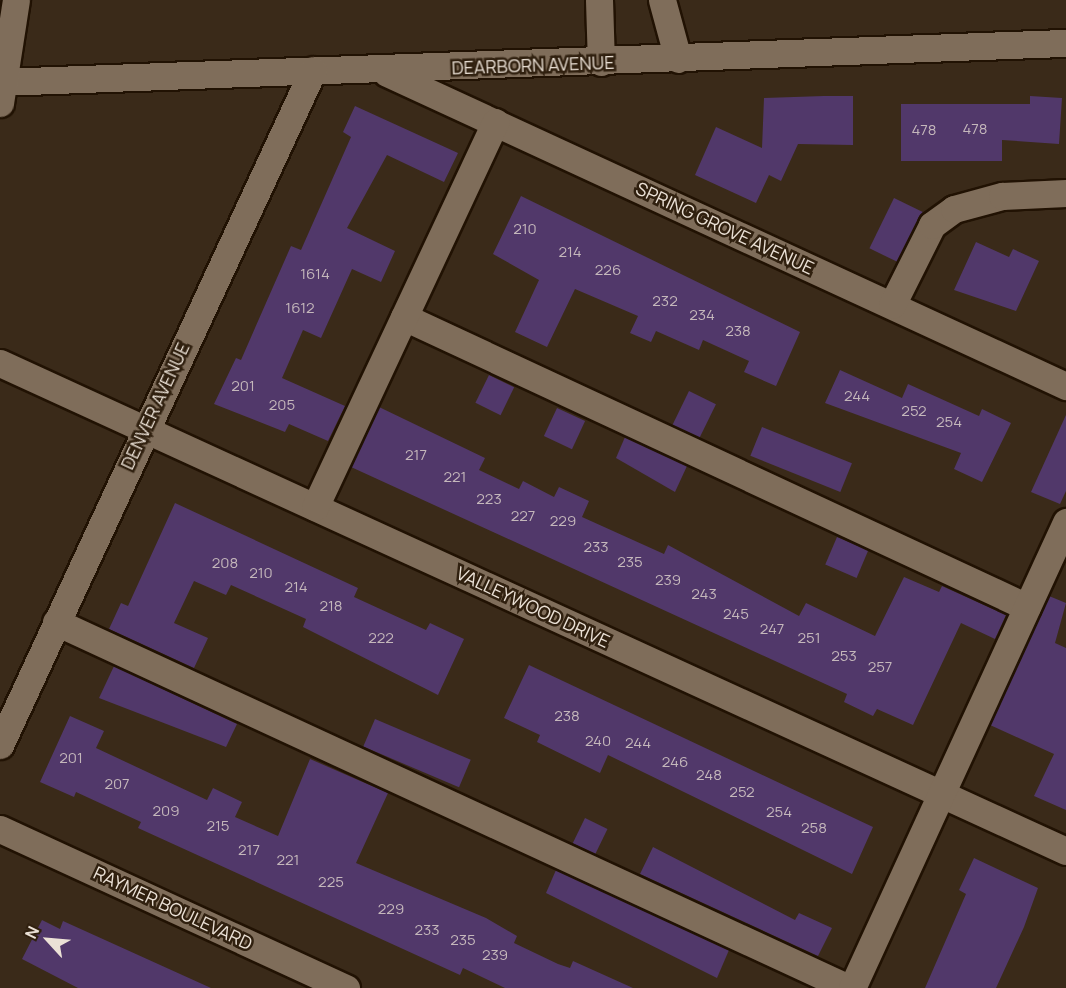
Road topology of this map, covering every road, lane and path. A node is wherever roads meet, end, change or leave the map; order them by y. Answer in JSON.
{"nodes":[{"id":1,"x":16,"y":0,"type":"edge"},
{"id":2,"x":599,"y":0,"type":"edge"},
{"id":3,"x":662,"y":0,"type":"edge"},
{"id":4,"x":1066,"y":43,"type":"edge"},
{"id":5,"x":678,"y":59,"type":"junction"},
{"id":6,"x":601,"y":62,"type":"junction"},
{"id":7,"x":314,"y":70,"type":"junction"},
{"id":8,"x":384,"y":71,"type":"junction"},
{"id":9,"x":1,"y":89,"type":"edge"},
{"id":10,"x":495,"y":122,"type":"junction"},
{"id":11,"x":1066,"y":193,"type":"edge"},
{"id":12,"x":892,"y":305,"type":"junction"},
{"id":13,"x":404,"y":317,"type":"junction"},
{"id":14,"x":0,"y":363,"type":"edge"},
{"id":15,"x":1066,"y":386,"type":"edge"},
{"id":16,"x":144,"y":429,"type":"junction"},
{"id":17,"x":315,"y":507,"type":"junction"},
{"id":18,"x":1066,"y":522,"type":"edge"},
{"id":19,"x":1027,"y":607,"type":"junction"},
{"id":20,"x":56,"y":622,"type":"junction"},
{"id":21,"x":0,"y":745,"type":"edge"},
{"id":22,"x":942,"y":794,"type":"junction"},
{"id":23,"x":0,"y":829,"type":"edge"},
{"id":24,"x":1066,"y":851,"type":"edge"},
{"id":25,"x":346,"y":988,"type":"edge"},
{"id":26,"x":851,"y":988,"type":"edge"}],
"edges":[{"from":1,"to":9,"type":"street"},
{"from":2,"to":6,"type":"street"},
{"from":3,"to":5,"type":"street"},
{"from":4,"to":5,"type":"street","name":"DEARBORN AVENUE"},
{"from":5,"to":6,"type":"street","name":"DEARBORN AVENUE"},
{"from":6,"to":8,"type":"street","name":"DEARBORN AVENUE"},
{"from":7,"to":8,"type":"street","name":"DEARBORN AVENUE"},
{"from":7,"to":9,"type":"street","name":"DEARBORN AVENUE"},
{"from":7,"to":16,"type":"street","name":"DENVER AVENUE"},
{"from":8,"to":10,"type":"street","name":"SPRING GROVE AVENUE"},
{"from":10,"to":12,"type":"street","name":"SPRING GROVE AVENUE"},
{"from":10,"to":13,"type":"street"},
{"from":11,"to":12,"type":"street"},
{"from":12,"to":15,"type":"street","name":"SPRING GROVE AVENUE"},
{"from":13,"to":17,"type":"street"},
{"from":13,"to":19,"type":"street"},
{"from":14,"to":16,"type":"street","name":"VALLEYWOOD DRIVE"},
{"from":16,"to":17,"type":"street","name":"VALLEYWOOD DRIVE"},
{"from":16,"to":20,"type":"street","name":"DENVER AVENUE"},
{"from":17,"to":22,"type":"street","name":"VALLEYWOOD DRIVE"},
{"from":18,"to":19,"type":"street"},
{"from":19,"to":22,"type":"street"},
{"from":20,"to":21,"type":"street","name":"DENVER AVENUE"},
{"from":20,"to":26,"type":"street"},
{"from":22,"to":24,"type":"street","name":"VALLEYWOOD DRIVE"},
{"from":22,"to":26,"type":"street"},
{"from":23,"to":25,"type":"street","name":"RAYMER BOULEVARD"}]}
